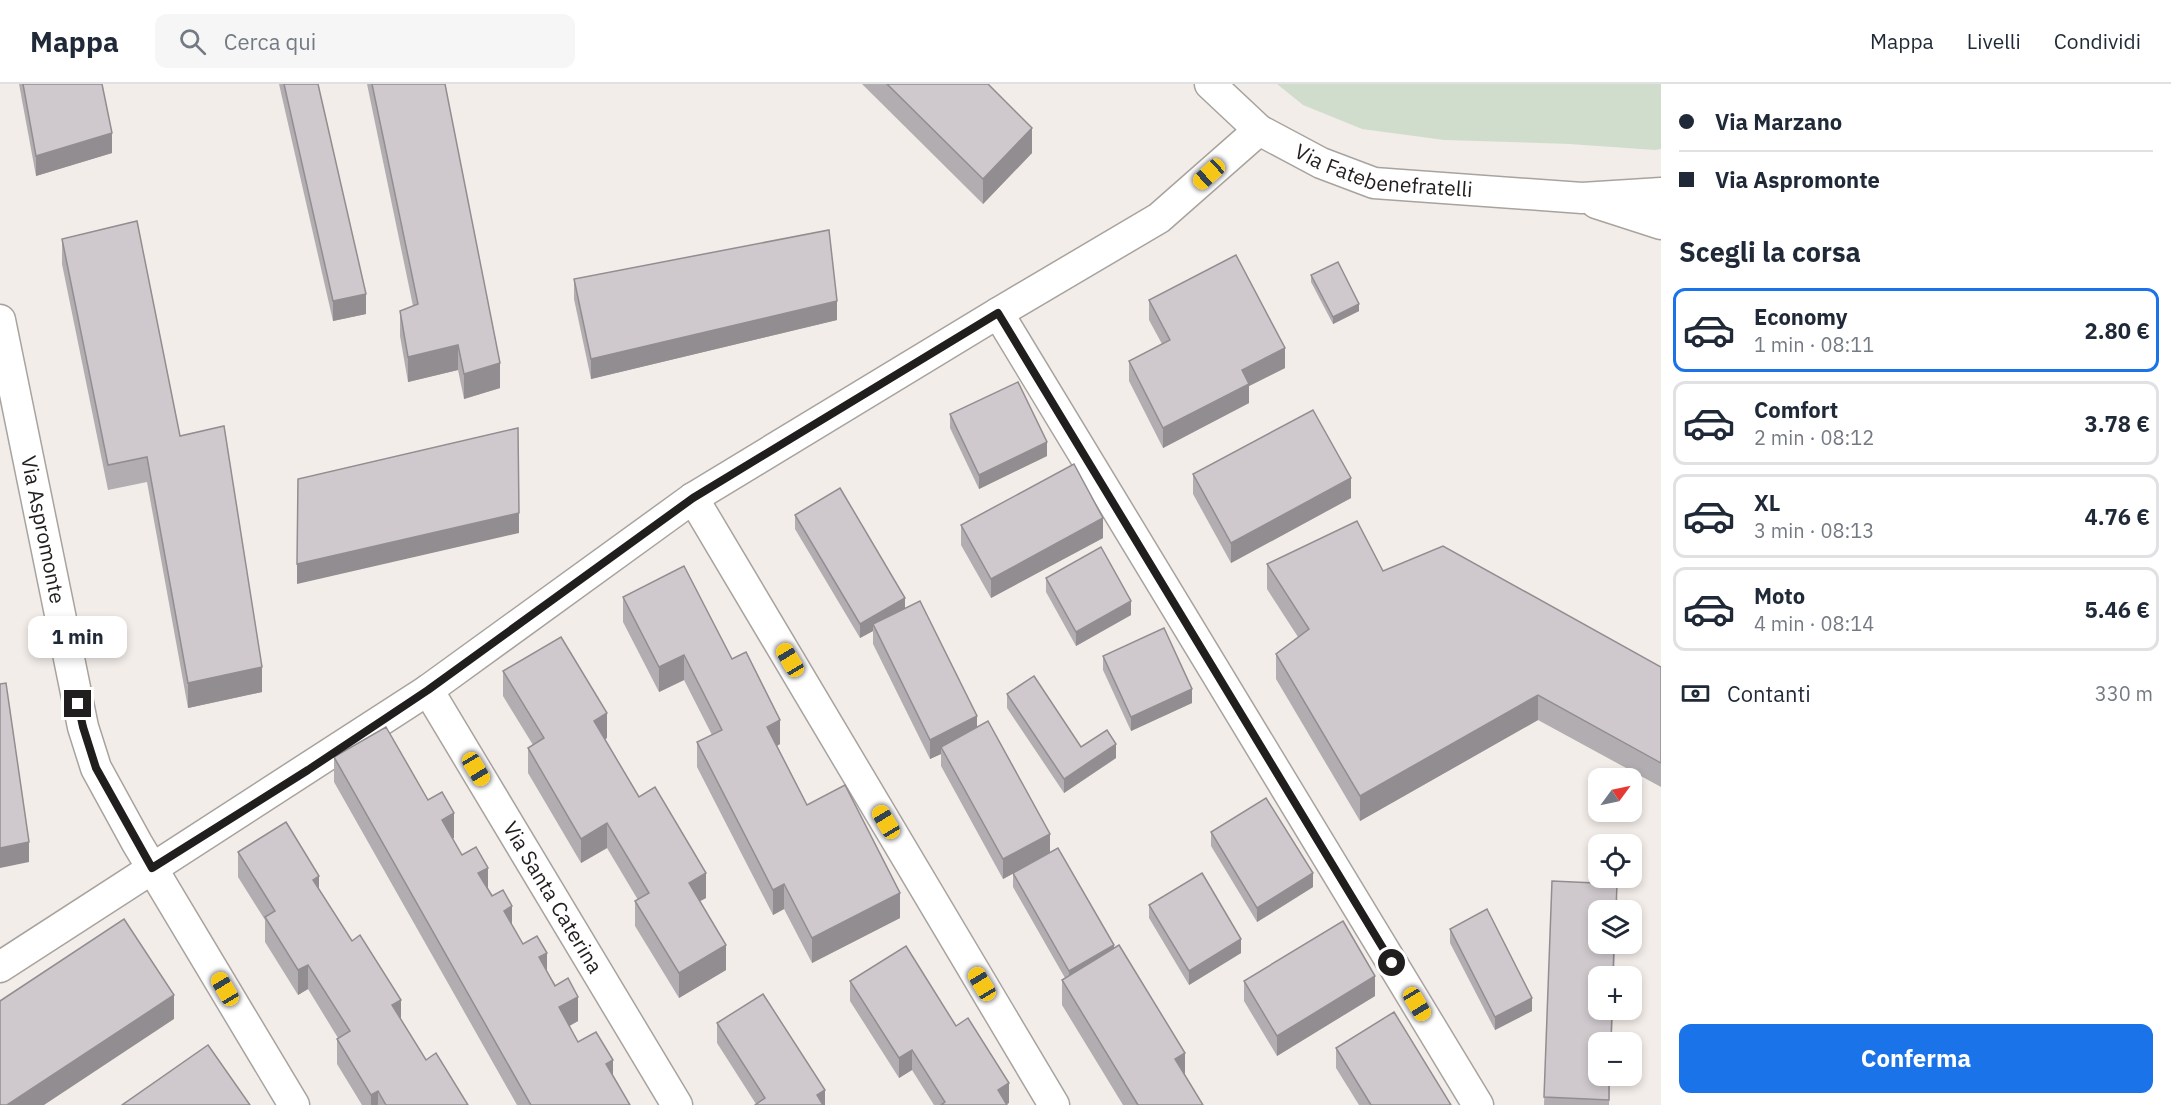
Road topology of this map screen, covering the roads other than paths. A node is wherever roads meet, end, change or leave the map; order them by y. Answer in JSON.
{"nodes":[{"id":1,"x":1210,"y":84,"type":"edge"},
{"id":2,"x":1259,"y":130,"type":"junction"},
{"id":3,"x":1661,"y":193,"type":"edge"},
{"id":4,"x":1582,"y":198,"type":"junction"},
{"id":5,"x":1661,"y":224,"type":"edge"},
{"id":6,"x":998,"y":313,"type":"junction"},
{"id":7,"x":0,"y":320,"type":"edge"},
{"id":8,"x":693,"y":498,"type":"junction"},
{"id":9,"x":428,"y":690,"type":"junction"},
{"id":10,"x":152,"y":868,"type":"junction"},
{"id":11,"x":0,"y":967,"type":"edge"},
{"id":12,"x":294,"y":1105,"type":"edge"},
{"id":13,"x":677,"y":1105,"type":"edge"},
{"id":14,"x":1054,"y":1105,"type":"edge"},
{"id":15,"x":1478,"y":1105,"type":"edge"}],
"edges":[{"from":1,"to":2,"type":"street","name":"Via Fatebenefratelli"},
{"from":2,"to":4,"type":"street","name":"Via Fatebenefratelli"},
{"from":2,"to":6,"type":"street"},
{"from":3,"to":4,"type":"street","name":"Via Fatebenefratelli"},
{"from":4,"to":5,"type":"street","name":"Via Fatebenefratelli"},
{"from":6,"to":8,"type":"street"},
{"from":6,"to":15,"type":"street"},
{"from":7,"to":10,"type":"street","name":"Via Aspromonte"},
{"from":8,"to":9,"type":"street"},
{"from":8,"to":14,"type":"street"},
{"from":9,"to":10,"type":"street"},
{"from":9,"to":13,"type":"street","name":"Via Santa Caterina"},
{"from":10,"to":11,"type":"street"},
{"from":10,"to":12,"type":"street","name":"Via Aspromonte"}]}
